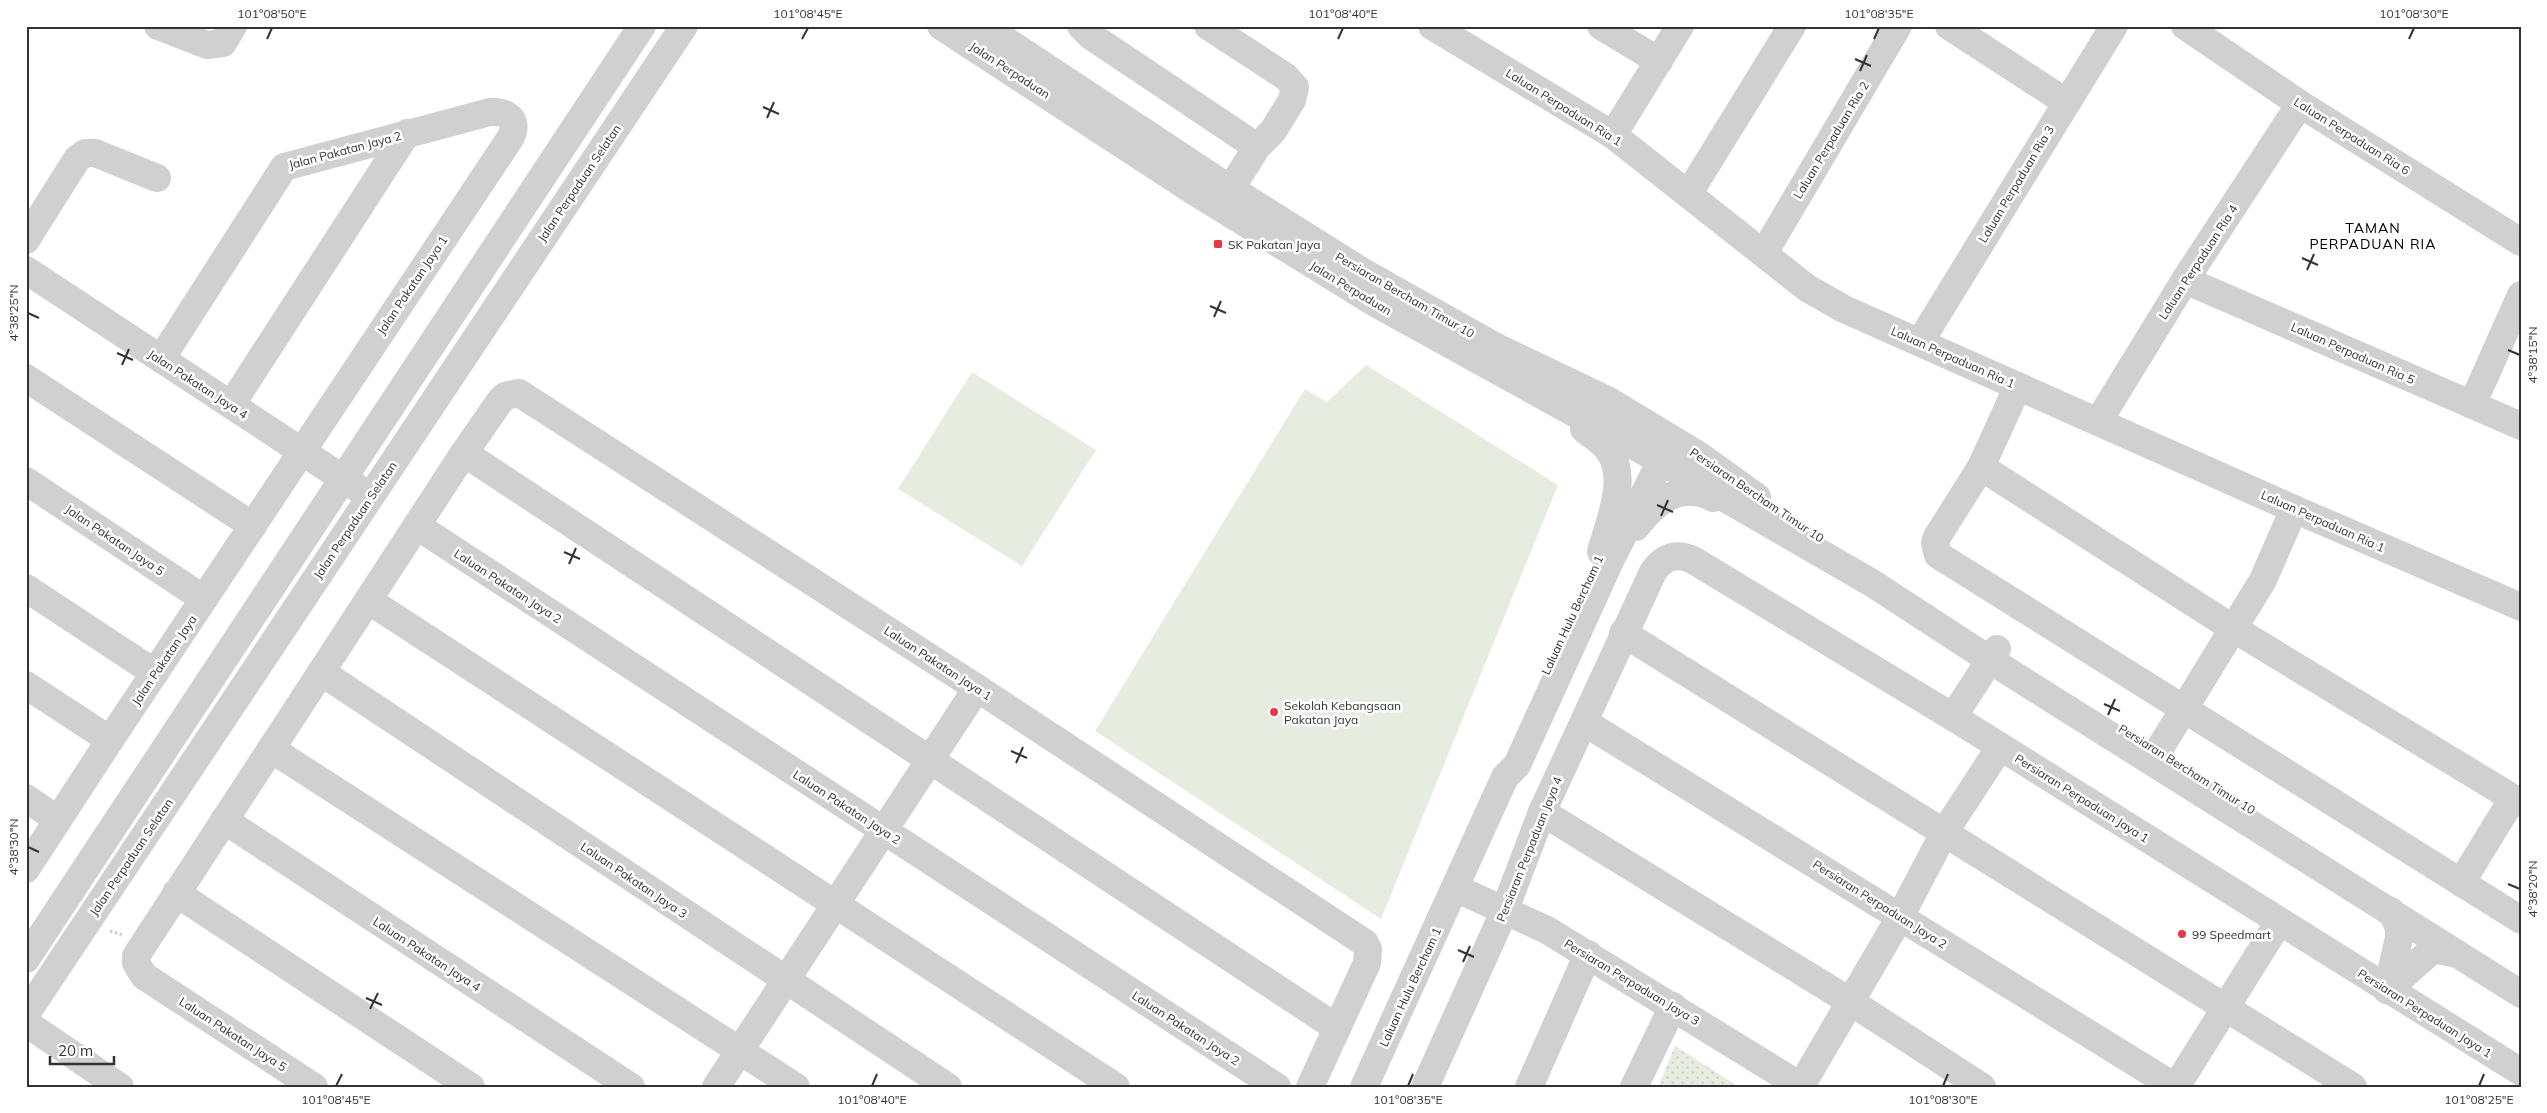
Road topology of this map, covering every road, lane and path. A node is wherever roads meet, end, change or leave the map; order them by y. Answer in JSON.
{"nodes":[{"id":1,"x":158,"y":26,"type":"edge"},
{"id":2,"x":233,"y":26,"type":"edge"},
{"id":3,"x":642,"y":26,"type":"edge"},
{"id":4,"x":684,"y":26,"type":"edge"},
{"id":5,"x":941,"y":26,"type":"edge"},
{"id":6,"x":984,"y":26,"type":"edge"},
{"id":7,"x":1081,"y":26,"type":"edge"},
{"id":8,"x":1208,"y":26,"type":"edge"},
{"id":9,"x":1432,"y":26,"type":"edge"},
{"id":10,"x":1601,"y":26,"type":"edge"},
{"id":11,"x":1680,"y":26,"type":"edge"},
{"id":12,"x":1792,"y":26,"type":"edge"},
{"id":13,"x":1898,"y":26,"type":"edge"},
{"id":14,"x":1949,"y":26,"type":"edge"},
{"id":15,"x":2114,"y":26,"type":"edge"},
{"id":16,"x":2185,"y":26,"type":"edge"},
{"id":17,"x":1007,"y":42,"type":"junction"},
{"id":18,"x":1659,"y":61,"type":"junction"},
{"id":19,"x":1035,"y":86,"type":"junction"},
{"id":20,"x":2066,"y":102,"type":"junction"},
{"id":21,"x":2300,"y":104,"type":"junction"},
{"id":22,"x":511,"y":117,"type":"joint"},
{"id":23,"x":407,"y":133,"type":"junction"},
{"id":24,"x":1614,"y":135,"type":"junction"},
{"id":25,"x":1257,"y":147,"type":"junction"},
{"id":26,"x":157,"y":178,"type":"dead end"},
{"id":27,"x":1689,"y":193,"type":"junction"},
{"id":28,"x":1225,"y":198,"type":"junction"},
{"id":29,"x":26,"y":240,"type":"edge"},
{"id":30,"x":2521,"y":242,"type":"edge"},
{"id":31,"x":1764,"y":253,"type":"junction"},
{"id":32,"x":26,"y":270,"type":"edge"},
{"id":33,"x":2185,"y":280,"type":"junction"},
{"id":34,"x":2521,"y":294,"type":"edge"},
{"id":35,"x":1920,"y":342,"type":"junction"},
{"id":36,"x":161,"y":359,"type":"junction"},
{"id":37,"x":1498,"y":360,"type":"junction"},
{"id":38,"x":26,"y":378,"type":"edge"},
{"id":39,"x":2018,"y":386,"type":"junction"},
{"id":40,"x":232,"y":405,"type":"junction"},
{"id":41,"x":2472,"y":405,"type":"junction"},
{"id":42,"x":2098,"y":422,"type":"junction"},
{"id":43,"x":2521,"y":426,"type":"edge"},
{"id":44,"x":301,"y":452,"type":"junction"},
{"id":45,"x":464,"y":453,"type":"junction"},
{"id":46,"x":1654,"y":454,"type":"junction"},
{"id":47,"x":1981,"y":467,"type":"junction"},
{"id":48,"x":343,"y":479,"type":"junction"},
{"id":49,"x":26,"y":481,"type":"edge"},
{"id":50,"x":1733,"y":482,"type":"junction"},
{"id":51,"x":371,"y":497,"type":"junction"},
{"id":52,"x":2294,"y":509,"type":"junction"},
{"id":53,"x":253,"y":526,"type":"junction"},
{"id":54,"x":417,"y":526,"type":"junction"},
{"id":55,"x":1794,"y":536,"type":"junction"},
{"id":56,"x":1606,"y":556,"type":"junction"},
{"id":57,"x":1646,"y":584,"type":"joint"},
{"id":58,"x":26,"y":588,"type":"edge"},
{"id":59,"x":204,"y":599,"type":"junction"},
{"id":60,"x":368,"y":600,"type":"junction"},
{"id":61,"x":2521,"y":607,"type":"edge"},
{"id":62,"x":2234,"y":629,"type":"junction"},
{"id":63,"x":1623,"y":633,"type":"junction"},
{"id":64,"x":1993,"y":655,"type":"junction"},
{"id":65,"x":321,"y":672,"type":"junction"},
{"id":66,"x":155,"y":673,"type":"junction"},
{"id":67,"x":26,"y":685,"type":"edge"},
{"id":68,"x":977,"y":688,"type":"junction"},
{"id":69,"x":2185,"y":709,"type":"junction"},
{"id":70,"x":1953,"y":717,"type":"junction"},
{"id":71,"x":1584,"y":722,"type":"junction"},
{"id":72,"x":110,"y":740,"type":"junction"},
{"id":73,"x":2000,"y":747,"type":"junction"},
{"id":74,"x":271,"y":749,"type":"junction"},
{"id":75,"x":2155,"y":756,"type":"junction"},
{"id":76,"x":930,"y":760,"type":"junction"},
{"id":77,"x":26,"y":798,"type":"edge"},
{"id":78,"x":2517,"y":801,"type":"edge"},
{"id":79,"x":1542,"y":812,"type":"junction"},
{"id":80,"x":58,"y":820,"type":"junction"},
{"id":81,"x":224,"y":820,"type":"junction"},
{"id":82,"x":883,"y":831,"type":"junction"},
{"id":83,"x":1944,"y":834,"type":"junction"},
{"id":84,"x":26,"y":869,"type":"edge"},
{"id":85,"x":2462,"y":883,"type":"junction"},
{"id":86,"x":1455,"y":888,"type":"junction"},
{"id":87,"x":176,"y":893,"type":"junction"},
{"id":88,"x":835,"y":906,"type":"junction"},
{"id":89,"x":1504,"y":912,"type":"junction"},
{"id":90,"x":2391,"y":912,"type":"junction"},
{"id":91,"x":1900,"y":917,"type":"junction"},
{"id":92,"x":90,"y":918,"type":"junction"},
{"id":93,"x":2521,"y":920,"type":"edge"},
{"id":94,"x":2279,"y":922,"type":"junction"},
{"id":95,"x":145,"y":941,"type":"junction"},
{"id":96,"x":1588,"y":954,"type":"junction"},
{"id":97,"x":2457,"y":954,"type":"junction"},
{"id":98,"x":26,"y":958,"type":"edge"},
{"id":99,"x":786,"y":980,"type":"junction"},
{"id":100,"x":2521,"y":980,"type":"edge"},
{"id":101,"x":2387,"y":990,"type":"junction"},
{"id":102,"x":2521,"y":994,"type":"edge"},
{"id":103,"x":1851,"y":1002,"type":"junction"},
{"id":104,"x":1673,"y":1006,"type":"junction"},
{"id":105,"x":2225,"y":1008,"type":"junction"},
{"id":106,"x":26,"y":1014,"type":"edge"},
{"id":107,"x":26,"y":1023,"type":"edge"},
{"id":108,"x":1337,"y":1028,"type":"junction"},
{"id":109,"x":740,"y":1050,"type":"junction"},
{"id":110,"x":2521,"y":1072,"type":"edge"},
{"id":111,"x":1802,"y":1086,"type":"edge"},
{"id":112,"x":120,"y":1087,"type":"edge"},
{"id":113,"x":314,"y":1087,"type":"edge"},
{"id":114,"x":471,"y":1087,"type":"edge"},
{"id":115,"x":631,"y":1087,"type":"edge"},
{"id":116,"x":716,"y":1087,"type":"edge"},
{"id":117,"x":796,"y":1087,"type":"edge"},
{"id":118,"x":948,"y":1087,"type":"edge"},
{"id":119,"x":1116,"y":1087,"type":"edge"},
{"id":120,"x":1277,"y":1087,"type":"edge"},
{"id":121,"x":1310,"y":1087,"type":"edge"},
{"id":122,"x":1364,"y":1087,"type":"edge"},
{"id":123,"x":1425,"y":1087,"type":"edge"},
{"id":124,"x":1529,"y":1087,"type":"edge"},
{"id":125,"x":1634,"y":1087,"type":"edge"},
{"id":126,"x":1982,"y":1087,"type":"edge"},
{"id":127,"x":2176,"y":1087,"type":"edge"},
{"id":128,"x":2352,"y":1087,"type":"edge"}],
"edges":[{"from":1,"to":2,"type":"street"},
{"from":3,"to":48,"type":"street"},
{"from":4,"to":51,"type":"street","name":"Jalan Perpaduan Selatan"},
{"from":5,"to":19,"type":"street","name":"Jalan Perpaduan"},
{"from":6,"to":17,"type":"street"},
{"from":7,"to":25,"type":"street"},
{"from":8,"to":25,"type":"street"},
{"from":9,"to":24,"type":"street","name":"Laluan Perpaduan Ria 1"},
{"from":10,"to":18,"type":"street"},
{"from":11,"to":18,"type":"street"},
{"from":12,"to":27,"type":"street"},
{"from":13,"to":31,"type":"street","name":"Laluan Perpaduan Ria 2"},
{"from":14,"to":20,"type":"street"},
{"from":15,"to":20,"type":"street","name":"Laluan Perpaduan Ria 3"},
{"from":16,"to":21,"type":"street","name":"Laluan Perpaduan Ria 6"},
{"from":17,"to":19,"type":"street"},
{"from":17,"to":28,"type":"street"},
{"from":18,"to":24,"type":"street"},
{"from":19,"to":28,"type":"street","name":"Jalan Perpaduan"},
{"from":20,"to":35,"type":"street","name":"Laluan Perpaduan Ria 3"},
{"from":21,"to":30,"type":"street","name":"Laluan Perpaduan Ria 6"},
{"from":21,"to":33,"type":"street","name":"Laluan Perpaduan Ria 4"},
{"from":22,"to":23,"type":"street","name":"Jalan Pakatan Jaya 2"},
{"from":22,"to":44,"type":"street","name":"Jalan Pakatan Jaya 1"},
{"from":23,"to":36,"type":"street","name":"Jalan Pakatan Jaya 2"},
{"from":23,"to":40,"type":"street"},
{"from":24,"to":27,"type":"street","name":"Laluan Perpaduan Ria 1"},
{"from":25,"to":28,"type":"street"},
{"from":26,"to":29,"type":"street"},
{"from":27,"to":31,"type":"street","name":"Laluan Perpaduan Ria 1"},
{"from":28,"to":37,"type":"street","name":"Jalan Perpaduan"},
{"from":31,"to":35,"type":"street","name":"Laluan Perpaduan Ria 1"},
{"from":32,"to":36,"type":"street","name":"Jalan Pakatan Jaya 4"},
{"from":33,"to":41,"type":"street","name":"Laluan Perpaduan Ria 5"},
{"from":33,"to":42,"type":"street","name":"Laluan Perpaduan Ria 4"},
{"from":34,"to":41,"type":"street"},
{"from":35,"to":39,"type":"street","name":"Laluan Perpaduan Ria 1"},
{"from":36,"to":40,"type":"street","name":"Jalan Pakatan Jaya 4"},
{"from":37,"to":46,"type":"street","name":"Jalan Perpaduan"},
{"from":37,"to":50,"type":"street","name":"Persiaran Bercham Timur 10"},
{"from":37,"to":56,"type":"street"},
{"from":38,"to":53,"type":"street"},
{"from":39,"to":42,"type":"street","name":"Laluan Perpaduan Ria 1"},
{"from":39,"to":47,"type":"street"},
{"from":40,"to":44,"type":"street","name":"Jalan Pakatan Jaya 4"},
{"from":41,"to":43,"type":"street","name":"Laluan Perpaduan Ria 5"},
{"from":42,"to":52,"type":"street","name":"Laluan Perpaduan Ria 1"},
{"from":44,"to":48,"type":"street","name":"Jalan Pakatan Jaya 4"},
{"from":44,"to":53,"type":"street","name":"Jalan Pakatan Jaya"},
{"from":45,"to":54,"type":"street","name":"Laluan Pakatan Jaya 1"},
{"from":45,"to":68,"type":"street","name":"Laluan Pakatan Jaya 1"},
{"from":45,"to":76,"type":"street"},
{"from":46,"to":50,"type":"street"},
{"from":46,"to":55,"type":"street","name":"Persiaran Bercham Timur 10"},
{"from":46,"to":56,"type":"street","name":"Laluan Hulu Bercham 1"},
{"from":47,"to":62,"type":"street"},
{"from":47,"to":69,"type":"street"},
{"from":48,"to":51,"type":"street","name":"Jalan Pakatan Jaya 4"},
{"from":48,"to":98,"type":"street"},
{"from":49,"to":59,"type":"street","name":"Jalan Pakatan Jaya 5"},
{"from":50,"to":64,"type":"street","name":"Persiaran Bercham Timur 10"},
{"from":51,"to":92,"type":"street","name":"Jalan Perpaduan Selatan"},
{"from":52,"to":61,"type":"street","name":"Laluan Perpaduan Ria 1"},
{"from":52,"to":62,"type":"street"},
{"from":53,"to":59,"type":"street","name":"Jalan Pakatan Jaya"},
{"from":54,"to":60,"type":"street","name":"Laluan Pakatan Jaya 1"},
{"from":54,"to":82,"type":"street","name":"Laluan Pakatan Jaya 2"},
{"from":55,"to":56,"type":"street"},
{"from":55,"to":64,"type":"street","name":"Persiaran Bercham Timur 10"},
{"from":56,"to":86,"type":"street","name":"Laluan Hulu Bercham 1"},
{"from":57,"to":63,"type":"street","name":"Persiaran Perpaduan Jaya 4"},
{"from":57,"to":70,"type":"street","name":"Persiaran Perpaduan Jaya 1"},
{"from":58,"to":66,"type":"street"},
{"from":59,"to":66,"type":"street","name":"Jalan Pakatan Jaya"},
{"from":60,"to":65,"type":"street","name":"Laluan Pakatan Jaya 1"},
{"from":60,"to":88,"type":"street"},
{"from":62,"to":69,"type":"street"},
{"from":62,"to":78,"type":"street"},
{"from":63,"to":71,"type":"street","name":"Persiaran Perpaduan Jaya 4"},
{"from":63,"to":83,"type":"street"},
{"from":64,"to":70,"type":"street"},
{"from":64,"to":75,"type":"street","name":"Persiaran Bercham Timur 10"},
{"from":65,"to":74,"type":"street","name":"Laluan Pakatan Jaya 1"},
{"from":65,"to":99,"type":"street","name":"Laluan Pakatan Jaya 3"},
{"from":66,"to":72,"type":"street","name":"Jalan Pakatan Jaya"},
{"from":67,"to":72,"type":"street"},
{"from":68,"to":76,"type":"street"},
{"from":68,"to":108,"type":"street","name":"Laluan Pakatan Jaya 1"},
{"from":69,"to":75,"type":"street"},
{"from":69,"to":85,"type":"street"},
{"from":70,"to":73,"type":"street","name":"Persiaran Perpaduan Jaya 1"},
{"from":71,"to":79,"type":"street","name":"Persiaran Perpaduan Jaya 4"},
{"from":71,"to":91,"type":"street","name":"Persiaran Perpaduan Jaya 2"},
{"from":72,"to":80,"type":"street","name":"Jalan Pakatan Jaya"},
{"from":73,"to":83,"type":"street"},
{"from":73,"to":94,"type":"street","name":"Persiaran Perpaduan Jaya 1"},
{"from":74,"to":81,"type":"street","name":"Laluan Pakatan Jaya 1"},
{"from":74,"to":109,"type":"street"},
{"from":75,"to":90,"type":"street","name":"Persiaran Bercham Timur 10"},
{"from":75,"to":100,"type":"street","name":"Persiaran Bercham Timur 10"},
{"from":76,"to":82,"type":"street"},
{"from":76,"to":108,"type":"street"},
{"from":77,"to":80,"type":"street"},
{"from":78,"to":85,"type":"street"},
{"from":79,"to":89,"type":"street","name":"Persiaran Perpaduan Jaya 4"},
{"from":79,"to":103,"type":"street"},
{"from":80,"to":84,"type":"street","name":"Jalan Pakatan Jaya"},
{"from":81,"to":87,"type":"street","name":"Laluan Pakatan Jaya 1"},
{"from":81,"to":115,"type":"street","name":"Laluan Pakatan Jaya 4"},
{"from":82,"to":88,"type":"street"},
{"from":82,"to":120,"type":"street","name":"Laluan Pakatan Jaya 2"},
{"from":83,"to":91,"type":"street"},
{"from":83,"to":105,"type":"street"},
{"from":85,"to":93,"type":"street"},
{"from":86,"to":89,"type":"street","name":"Persiaran Perpaduan Jaya 3"},
{"from":86,"to":122,"type":"street","name":"Laluan Hulu Bercham 1"},
{"from":87,"to":95,"type":"street","name":"Laluan Pakatan Jaya 1"},
{"from":87,"to":114,"type":"street"},
{"from":88,"to":99,"type":"street"},
{"from":88,"to":119,"type":"street"},
{"from":89,"to":96,"type":"street","name":"Persiaran Perpaduan Jaya 3"},
{"from":89,"to":123,"type":"street","name":"Persiaran Perpaduan Jaya 4"},
{"from":90,"to":97,"type":"street","name":"Persiaran Bercham Timur 10"},
{"from":90,"to":101,"type":"street"},
{"from":91,"to":103,"type":"street"},
{"from":91,"to":127,"type":"street","name":"Persiaran Perpaduan Jaya 2"},
{"from":92,"to":95,"type":"path"},
{"from":92,"to":106,"type":"street","name":"Jalan Perpaduan Selatan"},
{"from":94,"to":101,"type":"street","name":"Persiaran Perpaduan Jaya 1"},
{"from":94,"to":105,"type":"street"},
{"from":95,"to":113,"type":"street","name":"Laluan Pakatan Jaya 5"},
{"from":96,"to":104,"type":"street","name":"Persiaran Perpaduan Jaya 3"},
{"from":96,"to":124,"type":"street"},
{"from":97,"to":101,"type":"street"},
{"from":97,"to":102,"type":"street","name":"Persiaran Bercham Timur 10"},
{"from":99,"to":109,"type":"street"},
{"from":99,"to":118,"type":"street","name":"Laluan Pakatan Jaya 3"},
{"from":101,"to":110,"type":"street","name":"Persiaran Perpaduan Jaya 1"},
{"from":103,"to":111,"type":"street"},
{"from":103,"to":126,"type":"street"},
{"from":104,"to":111,"type":"street","name":"Persiaran Perpaduan Jaya 3"},
{"from":104,"to":125,"type":"street"},
{"from":105,"to":127,"type":"street"},
{"from":105,"to":128,"type":"street"},
{"from":107,"to":112,"type":"street"},
{"from":108,"to":121,"type":"street"},
{"from":109,"to":116,"type":"street"},
{"from":109,"to":117,"type":"street"}]}
